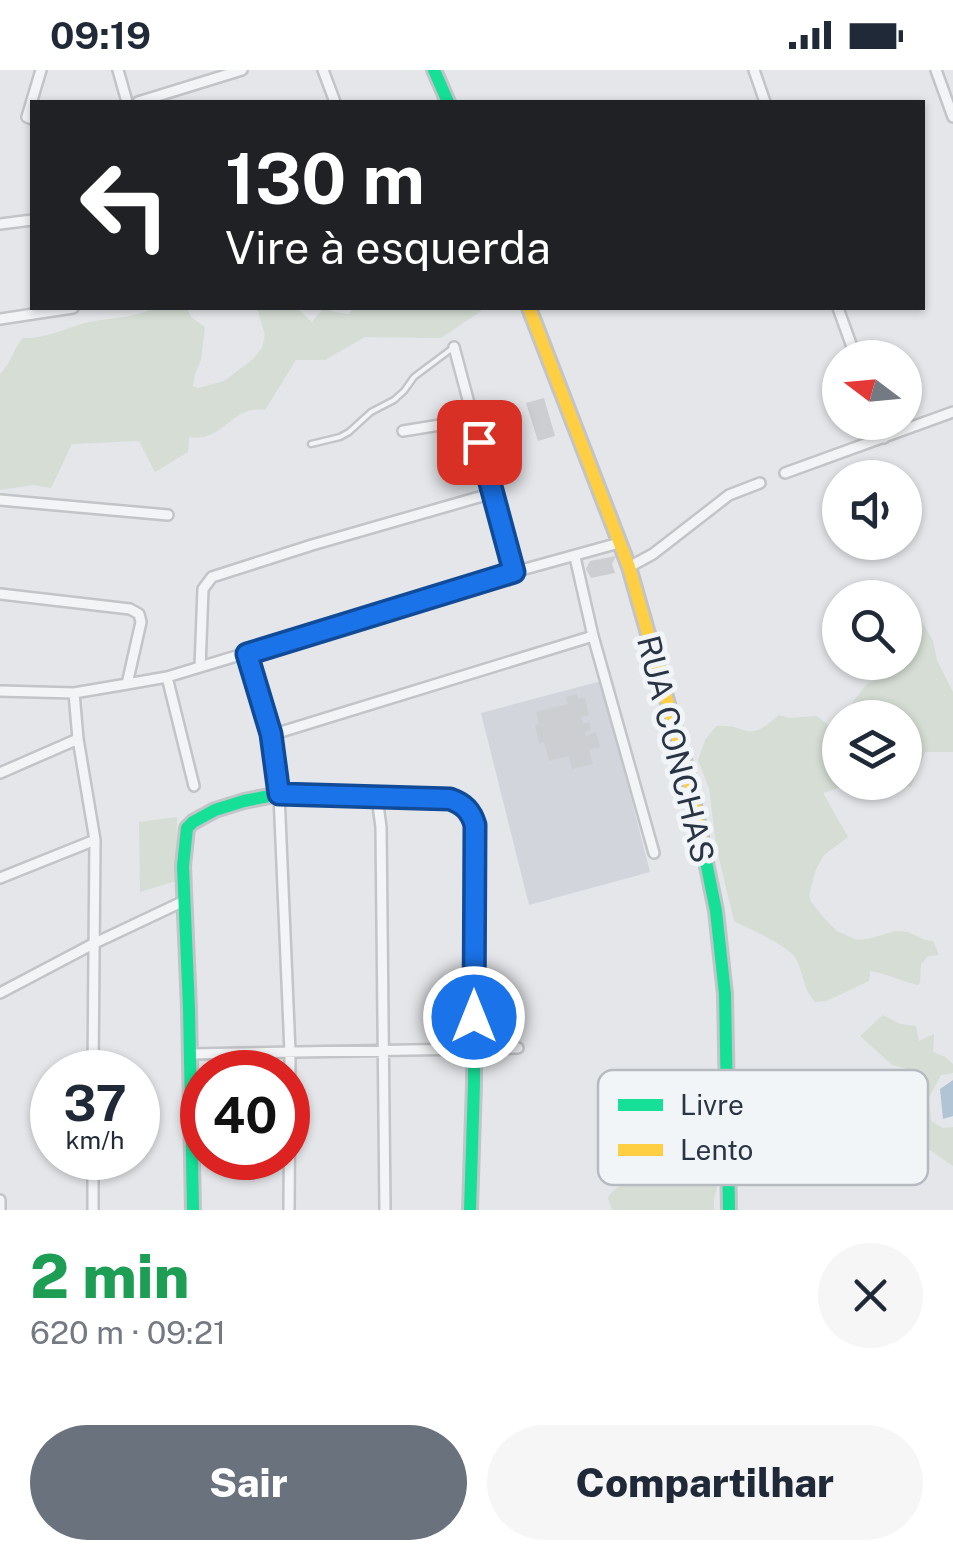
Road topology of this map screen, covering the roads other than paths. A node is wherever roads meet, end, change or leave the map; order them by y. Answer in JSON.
{"nodes":[{"id":1,"x":41,"y":70,"type":"edge"},
{"id":2,"x":118,"y":70,"type":"edge"},
{"id":3,"x":242,"y":70,"type":"edge"},
{"id":4,"x":323,"y":70,"type":"edge"},
{"id":5,"x":434,"y":70,"type":"edge"},
{"id":6,"x":754,"y":70,"type":"edge"},
{"id":7,"x":936,"y":70,"type":"edge"},
{"id":8,"x":221,"y":73,"type":"edge"},
{"id":9,"x":34,"y":100,"type":"edge"},
{"id":10,"x":126,"y":100,"type":"edge"},
{"id":11,"x":144,"y":100,"type":"edge"},
{"id":12,"x":334,"y":100,"type":"edge"},
{"id":13,"x":447,"y":100,"type":"edge"},
{"id":14,"x":764,"y":100,"type":"edge"},
{"id":15,"x":953,"y":118,"type":"edge"},
{"id":16,"x":30,"y":220,"type":"edge"},
{"id":17,"x":0,"y":224,"type":"edge"},
{"id":18,"x":60,"y":310,"type":"edge"},
{"id":19,"x":530,"y":310,"type":"edge"},
{"id":20,"x":839,"y":310,"type":"edge"},
{"id":21,"x":0,"y":319,"type":"edge"},
{"id":22,"x":850,"y":340,"type":"edge"},
{"id":23,"x":454,"y":346,"type":"joint"},
{"id":24,"x":953,"y":412,"type":"edge"},
{"id":25,"x":472,"y":416,"type":"junction"},
{"id":26,"x":922,"y":424,"type":"edge"},
{"id":27,"x":404,"y":430,"type":"dead end"},
{"id":28,"x":878,"y":440,"type":"edge"},
{"id":29,"x":311,"y":444,"type":"dead end"},
{"id":30,"x":785,"y":473,"type":"dead end"},
{"id":31,"x":760,"y":483,"type":"dead end"},
{"id":32,"x":493,"y":493,"type":"junction"},
{"id":33,"x":0,"y":500,"type":"edge"},
{"id":34,"x":168,"y":515,"type":"dead end"},
{"id":35,"x":620,"y":543,"type":"junction"},
{"id":36,"x":575,"y":557,"type":"junction"},
{"id":37,"x":629,"y":567,"type":"junction"},
{"id":38,"x":514,"y":572,"type":"junction"},
{"id":39,"x":0,"y":594,"type":"edge"},
{"id":40,"x":593,"y":636,"type":"junction"},
{"id":41,"x":247,"y":654,"type":"junction"},
{"id":42,"x":200,"y":667,"type":"junction"},
{"id":43,"x":167,"y":677,"type":"junction"},
{"id":44,"x":128,"y":684,"type":"junction"},
{"id":45,"x":0,"y":692,"type":"edge"},
{"id":46,"x":74,"y":693,"type":"junction"},
{"id":47,"x":271,"y":734,"type":"junction"},
{"id":48,"x":78,"y":739,"type":"junction"},
{"id":49,"x":0,"y":774,"type":"edge"},
{"id":50,"x":194,"y":786,"type":"dead end"},
{"id":51,"x":279,"y":794,"type":"junction"},
{"id":52,"x":377,"y":798,"type":"junction"},
{"id":53,"x":95,"y":840,"type":"junction"},
{"id":54,"x":654,"y":853,"type":"dead end"},
{"id":55,"x":0,"y":878,"type":"edge"},
{"id":56,"x":184,"y":901,"type":"junction"},
{"id":57,"x":92,"y":944,"type":"junction"},
{"id":58,"x":0,"y":992,"type":"edge"},
{"id":59,"x":518,"y":1048,"type":"dead end"},
{"id":60,"x":474,"y":1049,"type":"junction"},
{"id":61,"x":93,"y":1050,"type":"edge"},
{"id":62,"x":191,"y":1050,"type":"edge"},
{"id":63,"x":290,"y":1050,"type":"edge"},
{"id":64,"x":384,"y":1051,"type":"junction"},
{"id":65,"x":310,"y":1052,"type":"edge"},
{"id":66,"x":726,"y":1070,"type":"edge"},
{"id":67,"x":93,"y":1180,"type":"edge"},
{"id":68,"x":193,"y":1180,"type":"edge"},
{"id":69,"x":289,"y":1180,"type":"edge"},
{"id":70,"x":728,"y":1185,"type":"edge"},
{"id":71,"x":0,"y":1200,"type":"edge"},
{"id":72,"x":0,"y":1210,"type":"edge"},
{"id":73,"x":93,"y":1210,"type":"edge"},
{"id":74,"x":193,"y":1210,"type":"edge"},
{"id":75,"x":289,"y":1210,"type":"edge"},
{"id":76,"x":385,"y":1210,"type":"edge"},
{"id":77,"x":470,"y":1210,"type":"edge"},
{"id":78,"x":729,"y":1210,"type":"edge"}],
"edges":[{"from":1,"to":9,"type":"street"},
{"from":2,"to":10,"type":"street"},
{"from":3,"to":8,"type":"street"},
{"from":4,"to":12,"type":"street"},
{"from":5,"to":13,"type":"street"},
{"from":6,"to":14,"type":"street"},
{"from":7,"to":15,"type":"street"},
{"from":8,"to":11,"type":"street"},
{"from":16,"to":17,"type":"street"},
{"from":18,"to":21,"type":"street"},
{"from":19,"to":35,"type":"street","name":"RUA CONCHAS"},
{"from":20,"to":22,"type":"street"},
{"from":23,"to":25,"type":"street"},
{"from":23,"to":29,"type":"lane"},
{"from":24,"to":26,"type":"street"},
{"from":25,"to":27,"type":"street"},
{"from":25,"to":32,"type":"street"},
{"from":28,"to":30,"type":"street"},
{"from":31,"to":37,"type":"street"},
{"from":32,"to":38,"type":"street"},
{"from":32,"to":42,"type":"street"},
{"from":33,"to":34,"type":"street"},
{"from":35,"to":36,"type":"street"},
{"from":35,"to":37,"type":"street","name":"RUA CONCHAS"},
{"from":36,"to":38,"type":"street"},
{"from":36,"to":40,"type":"street"},
{"from":37,"to":66,"type":"street","name":"RUA CONCHAS"},
{"from":38,"to":41,"type":"street"},
{"from":39,"to":44,"type":"street"},
{"from":40,"to":47,"type":"street"},
{"from":40,"to":54,"type":"street"},
{"from":41,"to":42,"type":"street"},
{"from":41,"to":47,"type":"street"},
{"from":42,"to":43,"type":"street"},
{"from":43,"to":44,"type":"street"},
{"from":43,"to":50,"type":"street"},
{"from":44,"to":46,"type":"street"},
{"from":45,"to":46,"type":"street"},
{"from":46,"to":48,"type":"street"},
{"from":47,"to":51,"type":"street"},
{"from":48,"to":49,"type":"street"},
{"from":48,"to":53,"type":"street"},
{"from":51,"to":52,"type":"street"},
{"from":51,"to":56,"type":"street"},
{"from":51,"to":63,"type":"street"},
{"from":52,"to":60,"type":"street"},
{"from":52,"to":64,"type":"street"},
{"from":53,"to":55,"type":"street"},
{"from":53,"to":57,"type":"street"},
{"from":56,"to":57,"type":"street"},
{"from":56,"to":62,"type":"street"},
{"from":57,"to":58,"type":"street"},
{"from":57,"to":61,"type":"street"},
{"from":59,"to":60,"type":"street"},
{"from":60,"to":64,"type":"street"},
{"from":60,"to":77,"type":"street"},
{"from":64,"to":65,"type":"street"},
{"from":64,"to":76,"type":"street"},
{"from":67,"to":73,"type":"street"},
{"from":68,"to":74,"type":"street"},
{"from":69,"to":75,"type":"street"},
{"from":70,"to":78,"type":"street","name":"RUA CONCHAS"},
{"from":71,"to":72,"type":"street"}]}
